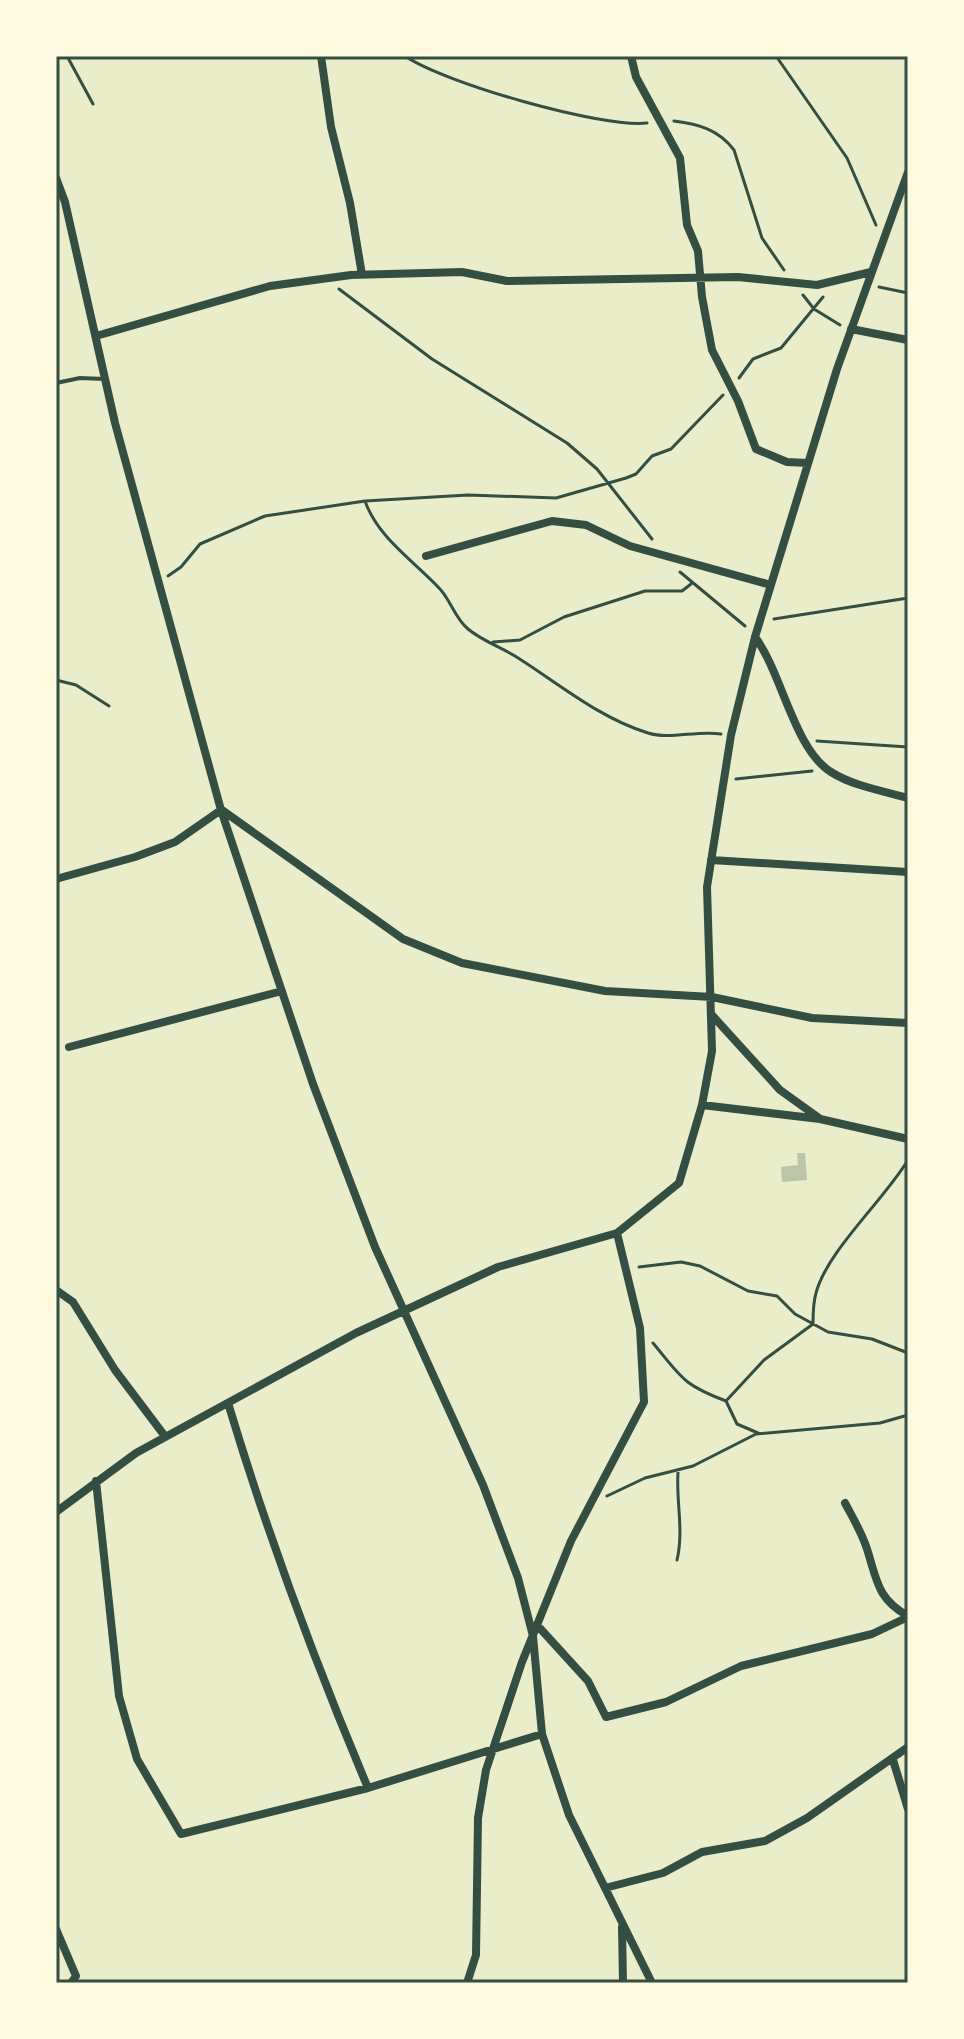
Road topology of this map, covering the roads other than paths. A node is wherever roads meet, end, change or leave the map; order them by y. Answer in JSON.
{"nodes":[{"id":1,"x":321,"y":56,"type":"edge"},
{"id":2,"x":631,"y":56,"type":"edge"},
{"id":3,"x":908,"y":172,"type":"edge"},
{"id":4,"x":56,"y":178,"type":"edge"},
{"id":5,"x":871,"y":272,"type":"junction"},
{"id":6,"x":362,"y":275,"type":"junction"},
{"id":7,"x":700,"y":280,"type":"junction"},
{"id":8,"x":851,"y":329,"type":"junction"},
{"id":9,"x":96,"y":336,"type":"junction"},
{"id":10,"x":908,"y":340,"type":"edge"},
{"id":11,"x":105,"y":379,"type":"junction"},
{"id":12,"x":56,"y":383,"type":"edge"},
{"id":13,"x":808,"y":463,"type":"junction"},
{"id":14,"x":426,"y":556,"type":"dead end"},
{"id":15,"x":771,"y":585,"type":"junction"},
{"id":16,"x":755,"y":637,"type":"junction"},
{"id":17,"x":908,"y":798,"type":"edge"},
{"id":18,"x":221,"y":810,"type":"junction"},
{"id":19,"x":711,"y":860,"type":"junction"},
{"id":20,"x":908,"y":872,"type":"edge"},
{"id":21,"x":56,"y":879,"type":"edge"},
{"id":22,"x":282,"y":991,"type":"junction"},
{"id":23,"x":712,"y":997,"type":"junction"},
{"id":24,"x":711,"y":1014,"type":"junction"},
{"id":25,"x":908,"y":1023,"type":"edge"},
{"id":26,"x":69,"y":1047,"type":"dead end"},
{"id":27,"x":702,"y":1105,"type":"junction"},
{"id":28,"x":820,"y":1119,"type":"junction"},
{"id":29,"x":908,"y":1139,"type":"edge"},
{"id":30,"x":617,"y":1233,"type":"junction"},
{"id":31,"x":56,"y":1290,"type":"edge"},
{"id":32,"x":403,"y":1308,"type":"junction"},
{"id":33,"x":228,"y":1403,"type":"junction"},
{"id":34,"x":164,"y":1435,"type":"junction"},
{"id":35,"x":96,"y":1481,"type":"junction"},
{"id":36,"x":845,"y":1503,"type":"dead end"},
{"id":37,"x":56,"y":1512,"type":"edge"},
{"id":38,"x":908,"y":1616,"type":"edge"},
{"id":39,"x":537,"y":1625,"type":"junction"},
{"id":40,"x":533,"y":1636,"type":"junction"},
{"id":41,"x":542,"y":1734,"type":"junction"},
{"id":42,"x":908,"y":1747,"type":"edge"},
{"id":43,"x":493,"y":1750,"type":"junction"},
{"id":44,"x":893,"y":1760,"type":"junction"},
{"id":45,"x":368,"y":1788,"type":"junction"},
{"id":46,"x":908,"y":1809,"type":"edge"},
{"id":47,"x":605,"y":1888,"type":"junction"},
{"id":48,"x":622,"y":1923,"type":"junction"},
{"id":49,"x":56,"y":1929,"type":"edge"},
{"id":50,"x":71,"y":1983,"type":"edge"},
{"id":51,"x":467,"y":1983,"type":"edge"},
{"id":52,"x":623,"y":1983,"type":"edge"},
{"id":53,"x":652,"y":1983,"type":"edge"}],
"edges":[{"from":1,"to":6,"type":"street"},
{"from":2,"to":7,"type":"street"},
{"from":3,"to":5,"type":"street"},
{"from":4,"to":9,"type":"street"},
{"from":5,"to":7,"type":"street"},
{"from":5,"to":8,"type":"street"},
{"from":6,"to":7,"type":"street"},
{"from":6,"to":9,"type":"street"},
{"from":7,"to":13,"type":"street"},
{"from":8,"to":10,"type":"street"},
{"from":8,"to":13,"type":"street"},
{"from":9,"to":11,"type":"street"},
{"from":11,"to":12,"type":"lane"},
{"from":11,"to":18,"type":"street"},
{"from":13,"to":15,"type":"street"},
{"from":14,"to":15,"type":"street"},
{"from":15,"to":16,"type":"street"},
{"from":16,"to":17,"type":"street"},
{"from":16,"to":19,"type":"street"},
{"from":18,"to":21,"type":"street"},
{"from":18,"to":22,"type":"street"},
{"from":18,"to":23,"type":"street"},
{"from":19,"to":20,"type":"street"},
{"from":19,"to":23,"type":"street"},
{"from":22,"to":26,"type":"street"},
{"from":22,"to":32,"type":"street"},
{"from":23,"to":24,"type":"street"},
{"from":23,"to":25,"type":"street"},
{"from":24,"to":27,"type":"street"},
{"from":24,"to":28,"type":"street"},
{"from":27,"to":28,"type":"street"},
{"from":27,"to":30,"type":"street"},
{"from":28,"to":29,"type":"street"},
{"from":30,"to":32,"type":"street"},
{"from":30,"to":39,"type":"street"},
{"from":31,"to":34,"type":"street"},
{"from":32,"to":33,"type":"street"},
{"from":32,"to":40,"type":"street"},
{"from":33,"to":34,"type":"street"},
{"from":33,"to":45,"type":"street"},
{"from":34,"to":35,"type":"street"},
{"from":35,"to":37,"type":"street"},
{"from":35,"to":45,"type":"street"},
{"from":36,"to":38,"type":"street"},
{"from":38,"to":39,"type":"street"},
{"from":39,"to":40,"type":"street"},
{"from":40,"to":41,"type":"street"},
{"from":40,"to":43,"type":"street"},
{"from":41,"to":43,"type":"street"},
{"from":41,"to":47,"type":"street"},
{"from":42,"to":44,"type":"street"},
{"from":43,"to":45,"type":"street"},
{"from":43,"to":51,"type":"street"},
{"from":44,"to":46,"type":"street"},
{"from":44,"to":47,"type":"street"},
{"from":47,"to":48,"type":"street"},
{"from":48,"to":52,"type":"street"},
{"from":48,"to":53,"type":"street"},
{"from":49,"to":50,"type":"street"}]}
